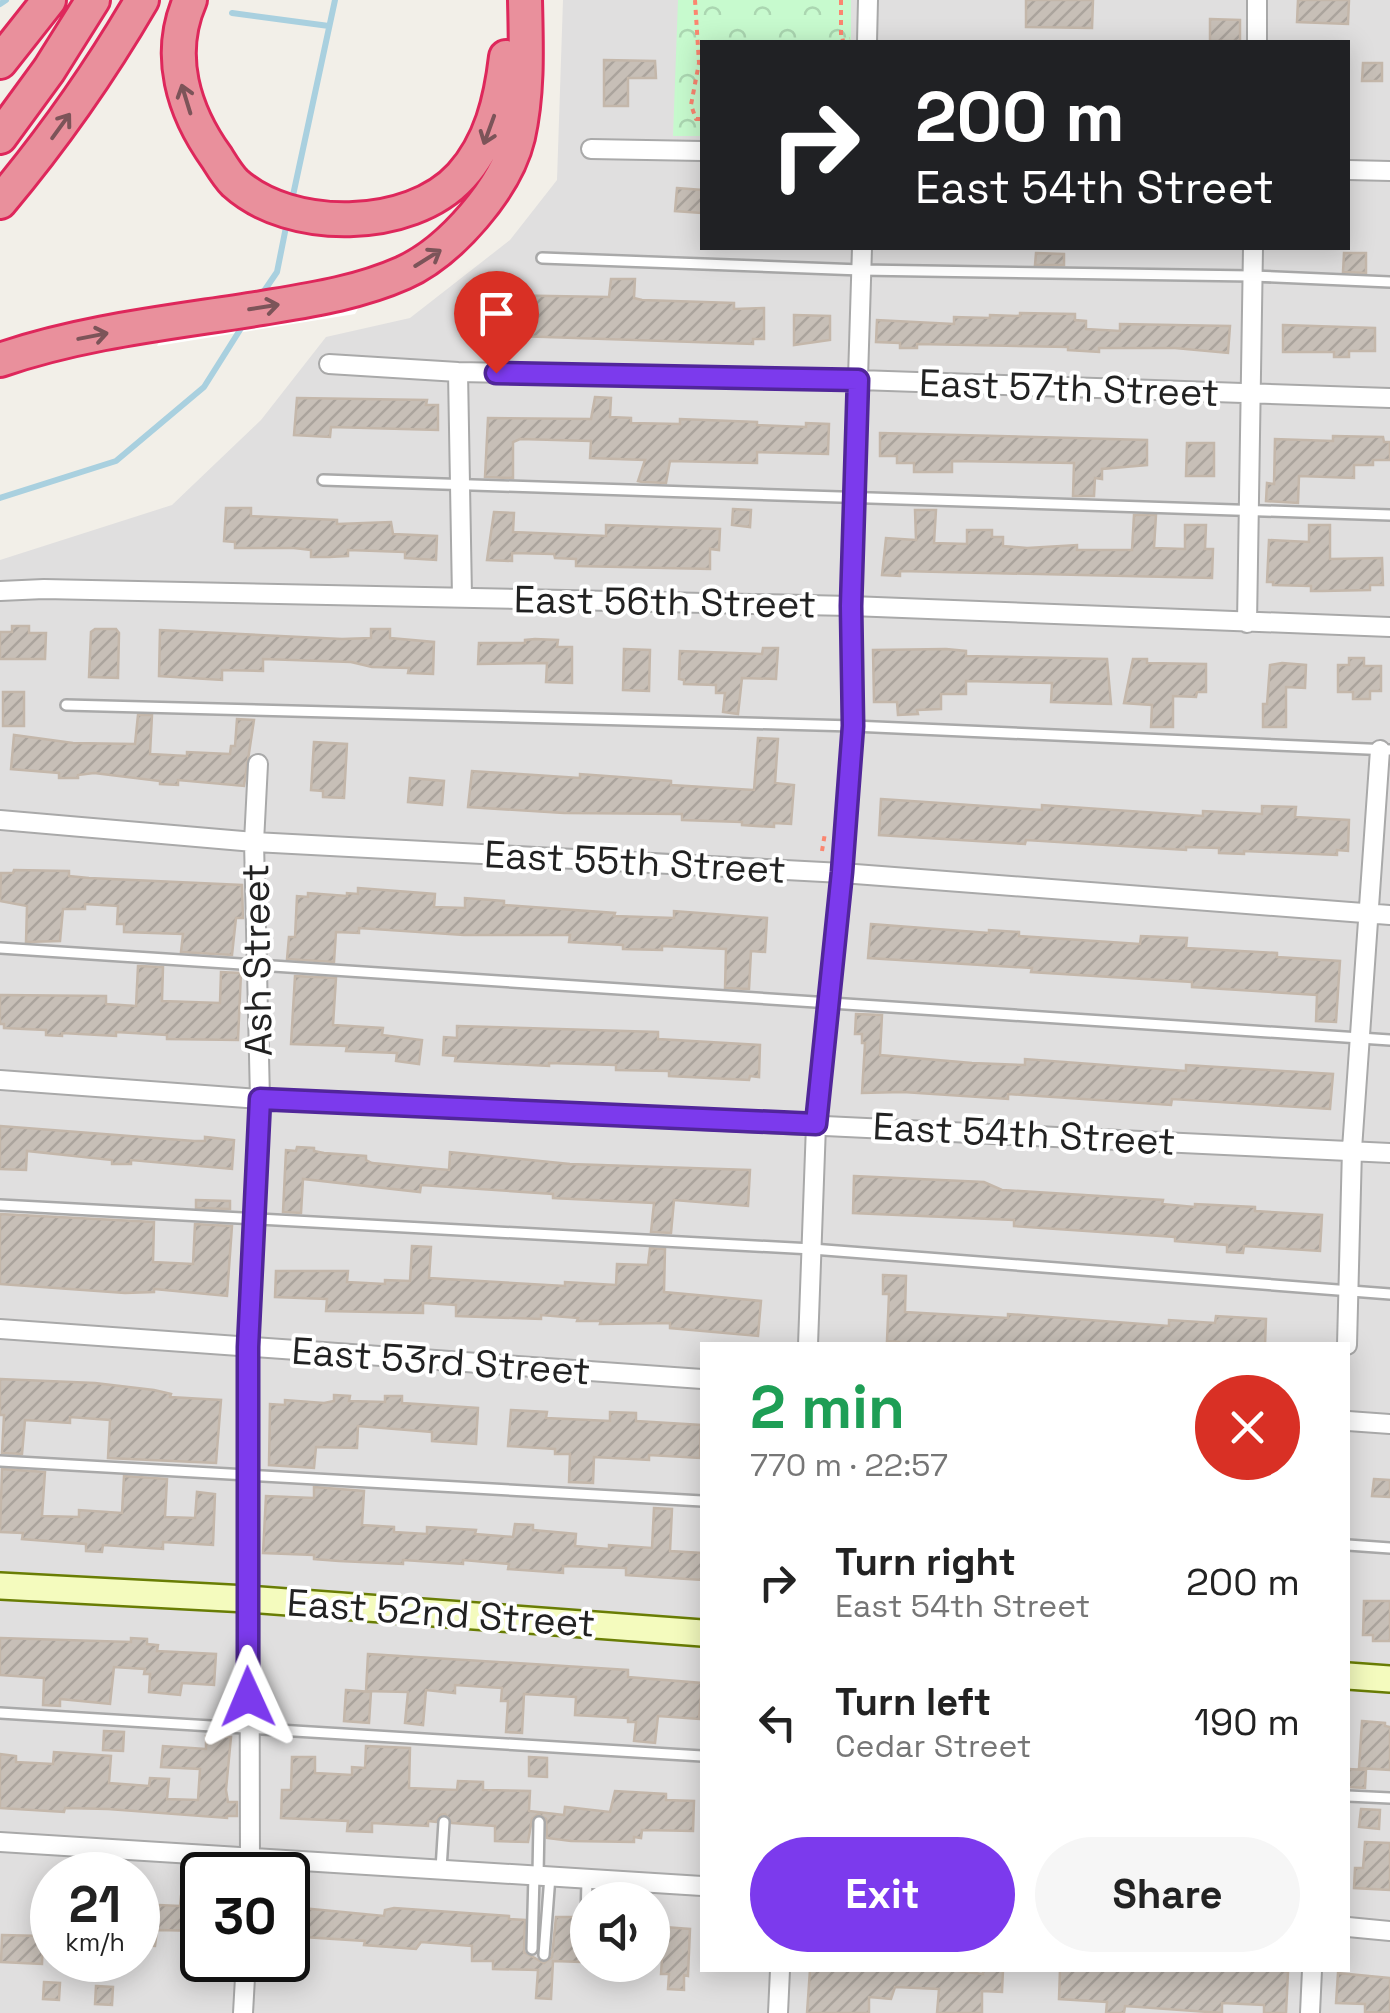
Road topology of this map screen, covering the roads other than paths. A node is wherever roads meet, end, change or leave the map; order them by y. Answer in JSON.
{"nodes":[{"id":1,"x":50,"y":0,"type":"edge"},
{"id":2,"x":93,"y":0,"type":"edge"},
{"id":3,"x":142,"y":0,"type":"edge"},
{"id":4,"x":190,"y":0,"type":"edge"},
{"id":5,"x":512,"y":0,"type":"edge"},
{"id":6,"x":525,"y":0,"type":"edge"},
{"id":7,"x":868,"y":0,"type":"edge"},
{"id":8,"x":1258,"y":0,"type":"edge"},
{"id":9,"x":867,"y":40,"type":"edge"},
{"id":10,"x":1256,"y":40,"type":"edge"},
{"id":11,"x":0,"y":62,"type":"edge"},
{"id":12,"x":0,"y":137,"type":"edge"},
{"id":13,"x":591,"y":148,"type":"dead end"},
{"id":14,"x":700,"y":151,"type":"edge"},
{"id":15,"x":1350,"y":170,"type":"edge"},
{"id":16,"x":1390,"y":171,"type":"edge"},
{"id":17,"x":0,"y":202,"type":"edge"},
{"id":18,"x":862,"y":250,"type":"edge"},
{"id":19,"x":1252,"y":250,"type":"edge"},
{"id":20,"x":542,"y":258,"type":"dead end"},
{"id":21,"x":861,"y":270,"type":"junction"},
{"id":22,"x":1252,"y":276,"type":"junction"},
{"id":23,"x":1390,"y":282,"type":"edge"},
{"id":24,"x":0,"y":360,"type":"edge"},
{"id":25,"x":329,"y":364,"type":"dead end"},
{"id":26,"x":458,"y":372,"type":"junction"},
{"id":27,"x":858,"y":380,"type":"junction"},
{"id":28,"x":1250,"y":394,"type":"junction"},
{"id":29,"x":1390,"y":398,"type":"edge"},
{"id":30,"x":322,"y":480,"type":"dead end"},
{"id":31,"x":460,"y":484,"type":"junction"},
{"id":32,"x":855,"y":497,"type":"junction"},
{"id":33,"x":1248,"y":509,"type":"junction"},
{"id":34,"x":1390,"y":515,"type":"edge"},
{"id":35,"x":0,"y":591,"type":"edge"},
{"id":36,"x":462,"y":597,"type":"junction"},
{"id":37,"x":851,"y":606,"type":"junction"},
{"id":38,"x":1246,"y":622,"type":"junction"},
{"id":39,"x":1390,"y":627,"type":"edge"},
{"id":40,"x":66,"y":706,"type":"dead end"},
{"id":41,"x":853,"y":726,"type":"junction"},
{"id":42,"x":1385,"y":750,"type":"edge"},
{"id":43,"x":258,"y":764,"type":"dead end"},
{"id":44,"x":0,"y":820,"type":"edge"},
{"id":45,"x":254,"y":842,"type":"junction"},
{"id":46,"x":842,"y":872,"type":"junction"},
{"id":47,"x":1369,"y":914,"type":"junction"},
{"id":48,"x":1390,"y":914,"type":"edge"},
{"id":49,"x":0,"y":948,"type":"edge"},
{"id":50,"x":257,"y":965,"type":"junction"},
{"id":51,"x":826,"y":1004,"type":"junction"},
{"id":52,"x":1360,"y":1038,"type":"junction"},
{"id":53,"x":1390,"y":1040,"type":"edge"},
{"id":54,"x":0,"y":1080,"type":"edge"},
{"id":55,"x":260,"y":1099,"type":"junction"},
{"id":56,"x":816,"y":1124,"type":"junction"},
{"id":57,"x":1352,"y":1149,"type":"junction"},
{"id":58,"x":1390,"y":1152,"type":"edge"},
{"id":59,"x":0,"y":1205,"type":"edge"},
{"id":60,"x":255,"y":1220,"type":"junction"},
{"id":61,"x":812,"y":1250,"type":"junction"},
{"id":62,"x":1348,"y":1291,"type":"junction"},
{"id":63,"x":1390,"y":1294,"type":"edge"},
{"id":64,"x":0,"y":1329,"type":"edge"},
{"id":65,"x":808,"y":1342,"type":"edge"},
{"id":66,"x":1347,"y":1342,"type":"edge"},
{"id":67,"x":248,"y":1347,"type":"junction"},
{"id":68,"x":700,"y":1379,"type":"edge"},
{"id":69,"x":1350,"y":1421,"type":"edge"},
{"id":70,"x":1390,"y":1424,"type":"edge"},
{"id":71,"x":0,"y":1461,"type":"edge"},
{"id":72,"x":248,"y":1476,"type":"junction"},
{"id":73,"x":700,"y":1501,"type":"edge"},
{"id":74,"x":1350,"y":1545,"type":"edge"},
{"id":75,"x":1390,"y":1548,"type":"edge"},
{"id":76,"x":0,"y":1586,"type":"edge"},
{"id":77,"x":247,"y":1599,"type":"junction"},
{"id":78,"x":700,"y":1633,"type":"edge"},
{"id":79,"x":1350,"y":1676,"type":"edge"},
{"id":80,"x":1390,"y":1679,"type":"edge"},
{"id":81,"x":0,"y":1713,"type":"edge"},
{"id":82,"x":249,"y":1730,"type":"junction"},
{"id":83,"x":700,"y":1756,"type":"edge"},
{"id":84,"x":1350,"y":1796,"type":"edge"},
{"id":85,"x":1390,"y":1798,"type":"edge"},
{"id":86,"x":444,"y":1822,"type":"dead end"},
{"id":87,"x":539,"y":1822,"type":"dead end"},
{"id":88,"x":0,"y":1842,"type":"edge"},
{"id":89,"x":250,"y":1852,"type":"edge"},
{"id":90,"x":180,"y":1859,"type":"edge"},
{"id":91,"x":310,"y":1867,"type":"edge"},
{"id":92,"x":441,"y":1869,"type":"junction"},
{"id":93,"x":541,"y":1875,"type":"junction"},
{"id":94,"x":587,"y":1878,"type":"junction"},
{"id":95,"x":587,"y":1882,"type":"edge"},
{"id":96,"x":700,"y":1886,"type":"edge"},
{"id":97,"x":1350,"y":1928,"type":"edge"},
{"id":98,"x":1390,"y":1930,"type":"edge"},
{"id":99,"x":532,"y":1949,"type":"dead end"},
{"id":100,"x":544,"y":1956,"type":"dead end"},
{"id":101,"x":780,"y":1972,"type":"edge"},
{"id":102,"x":1312,"y":1972,"type":"edge"},
{"id":103,"x":245,"y":1982,"type":"edge"},
{"id":104,"x":244,"y":2013,"type":"edge"},
{"id":105,"x":778,"y":2013,"type":"edge"},
{"id":106,"x":1310,"y":2013,"type":"edge"}],
"edges":[{"from":1,"to":11,"type":"highway"},
{"from":2,"to":12,"type":"highway"},
{"from":17,"to":3,"type":"highway","one_way":true},
{"from":5,"to":4,"type":"highway","one_way":true},
{"from":24,"to":6,"type":"highway","one_way":true},
{"from":7,"to":9,"type":"street"},
{"from":8,"to":10,"type":"street"},
{"from":13,"to":14,"type":"street"},
{"from":15,"to":16,"type":"street"},
{"from":18,"to":21,"type":"street"},
{"from":19,"to":22,"type":"street"},
{"from":20,"to":21,"type":"lane"},
{"from":21,"to":22,"type":"lane"},
{"from":21,"to":27,"type":"street"},
{"from":22,"to":23,"type":"lane"},
{"from":22,"to":28,"type":"street"},
{"from":25,"to":26,"type":"street","name":"East 57th Street"},
{"from":26,"to":27,"type":"street","name":"East 57th Street"},
{"from":26,"to":31,"type":"street"},
{"from":27,"to":28,"type":"street","name":"East 57th Street"},
{"from":27,"to":32,"type":"street"},
{"from":28,"to":29,"type":"street","name":"East 57th Street"},
{"from":28,"to":33,"type":"street"},
{"from":30,"to":31,"type":"lane"},
{"from":31,"to":32,"type":"lane"},
{"from":31,"to":36,"type":"street"},
{"from":32,"to":33,"type":"lane"},
{"from":32,"to":37,"type":"street"},
{"from":33,"to":34,"type":"lane"},
{"from":33,"to":38,"type":"street"},
{"from":35,"to":36,"type":"street","name":"East 56th Street"},
{"from":36,"to":37,"type":"street","name":"East 56th Street"},
{"from":37,"to":38,"type":"street","name":"East 56th Street"},
{"from":37,"to":41,"type":"street"},
{"from":38,"to":39,"type":"street","name":"East 56th Street"},
{"from":40,"to":41,"type":"lane"},
{"from":41,"to":42,"type":"lane"},
{"from":41,"to":46,"type":"street"},
{"from":42,"to":47,"type":"street"},
{"from":43,"to":45,"type":"street","name":"Ash Street"},
{"from":44,"to":45,"type":"street","name":"East 55th Street"},
{"from":45,"to":46,"type":"street","name":"East 55th Street"},
{"from":45,"to":50,"type":"street","name":"Ash Street"},
{"from":46,"to":47,"type":"street","name":"East 55th Street"},
{"from":46,"to":51,"type":"street"},
{"from":47,"to":48,"type":"street","name":"East 55th Street"},
{"from":47,"to":52,"type":"street"},
{"from":49,"to":50,"type":"lane"},
{"from":50,"to":51,"type":"lane"},
{"from":50,"to":55,"type":"street","name":"Ash Street"},
{"from":51,"to":52,"type":"lane"},
{"from":51,"to":56,"type":"street"},
{"from":52,"to":53,"type":"lane"},
{"from":52,"to":57,"type":"street"},
{"from":54,"to":55,"type":"street","name":"East 54th Street"},
{"from":55,"to":56,"type":"street","name":"East 54th Street"},
{"from":55,"to":60,"type":"street","name":"Ash Street"},
{"from":56,"to":57,"type":"street","name":"East 54th Street"},
{"from":56,"to":61,"type":"street"},
{"from":57,"to":58,"type":"street","name":"East 54th Street"},
{"from":57,"to":62,"type":"street"},
{"from":59,"to":60,"type":"lane"},
{"from":60,"to":61,"type":"lane"},
{"from":60,"to":67,"type":"street","name":"Ash Street"},
{"from":61,"to":62,"type":"lane"},
{"from":61,"to":65,"type":"street"},
{"from":62,"to":63,"type":"lane"},
{"from":62,"to":66,"type":"street"},
{"from":64,"to":67,"type":"street","name":"East 53rd Street"},
{"from":67,"to":68,"type":"street","name":"East 53rd Street"},
{"from":67,"to":72,"type":"street","name":"Ash Street"},
{"from":69,"to":70,"type":"street"},
{"from":71,"to":72,"type":"lane"},
{"from":72,"to":73,"type":"lane"},
{"from":72,"to":77,"type":"street","name":"Ash Street"},
{"from":74,"to":75,"type":"lane"},
{"from":76,"to":77,"type":"main road","name":"East 52nd Street"},
{"from":77,"to":78,"type":"main road","name":"East 52nd Street"},
{"from":77,"to":82,"type":"street","name":"Ash Street"},
{"from":79,"to":80,"type":"main road"},
{"from":81,"to":82,"type":"lane"},
{"from":82,"to":83,"type":"lane"},
{"from":82,"to":89,"type":"street","name":"Ash Street"},
{"from":84,"to":85,"type":"lane"},
{"from":86,"to":92,"type":"lane"},
{"from":87,"to":93,"type":"lane"},
{"from":88,"to":90,"type":"street"},
{"from":91,"to":92,"type":"street"},
{"from":92,"to":93,"type":"street"},
{"from":93,"to":94,"type":"street"},
{"from":93,"to":99,"type":"lane"},
{"from":93,"to":100,"type":"lane"},
{"from":94,"to":95,"type":"lane"},
{"from":94,"to":96,"type":"street"},
{"from":97,"to":98,"type":"street"},
{"from":101,"to":105,"type":"street"},
{"from":102,"to":106,"type":"street"},
{"from":103,"to":104,"type":"street"}]}
